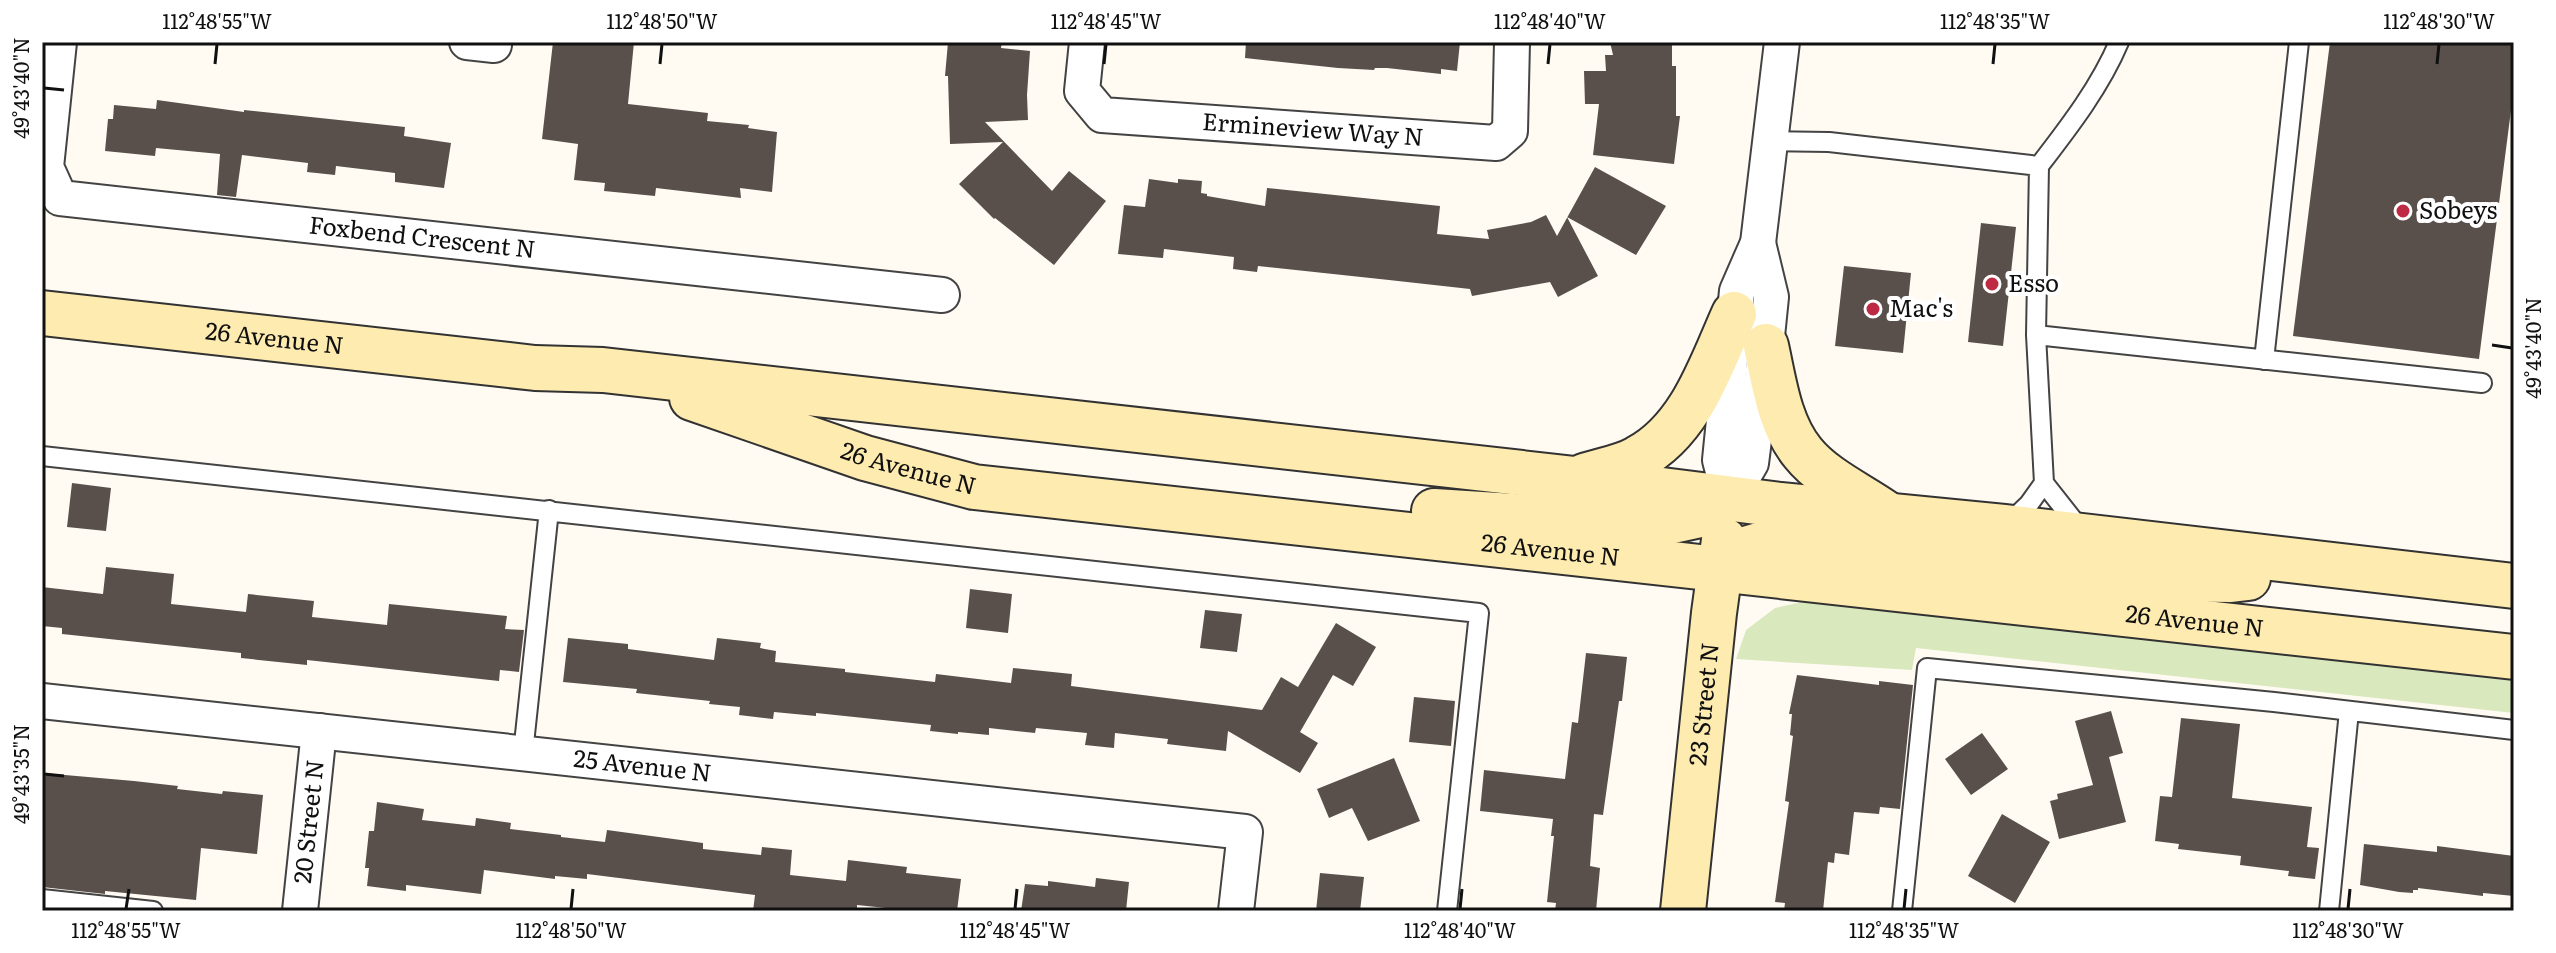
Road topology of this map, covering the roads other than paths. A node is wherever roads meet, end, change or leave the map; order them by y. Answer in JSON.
{"nodes":[{"id":1,"x":59,"y":42,"type":"edge"},
{"id":2,"x":1087,"y":42,"type":"edge"},
{"id":3,"x":1512,"y":42,"type":"edge"},
{"id":4,"x":1782,"y":42,"type":"edge"},
{"id":5,"x":2119,"y":42,"type":"edge"},
{"id":6,"x":2299,"y":42,"type":"edge"},
{"id":7,"x":1770,"y":141,"type":"junction"},
{"id":8,"x":2039,"y":166,"type":"junction"},
{"id":9,"x":1758,"y":243,"type":"junction"},
{"id":10,"x":942,"y":295,"type":"dead end"},
{"id":11,"x":42,"y":313,"type":"edge"},
{"id":12,"x":1734,"y":314,"type":"junction"},
{"id":13,"x":2036,"y":335,"type":"junction"},
{"id":14,"x":1766,"y":346,"type":"junction"},
{"id":15,"x":2264,"y":360,"type":"junction"},
{"id":16,"x":603,"y":370,"type":"junction"},
{"id":17,"x":2482,"y":383,"type":"dead end"},
{"id":18,"x":42,"y":456,"type":"edge"},
{"id":19,"x":1575,"y":479,"type":"junction"},
{"id":20,"x":2044,"y":483,"type":"junction"},
{"id":21,"x":1730,"y":499,"type":"junction"},
{"id":22,"x":549,"y":510,"type":"junction"},
{"id":23,"x":1219,"y":516,"type":"junction"},
{"id":24,"x":1890,"y":516,"type":"junction"},
{"id":25,"x":2004,"y":527,"type":"junction"},
{"id":26,"x":2086,"y":536,"type":"junction"},
{"id":27,"x":2333,"y":566,"type":"junction"},
{"id":28,"x":1720,"y":569,"type":"junction"},
{"id":29,"x":2514,"y":586,"type":"edge"},
{"id":30,"x":2514,"y":657,"type":"edge"},
{"id":31,"x":42,"y":701,"type":"edge"},
{"id":32,"x":2349,"y":711,"type":"junction"},
{"id":33,"x":2514,"y":730,"type":"edge"},
{"id":34,"x":319,"y":731,"type":"junction"},
{"id":35,"x":523,"y":753,"type":"junction"},
{"id":36,"x":42,"y":899,"type":"edge"},
{"id":37,"x":82,"y":908,"type":"edge"},
{"id":38,"x":153,"y":911,"type":"edge"},
{"id":39,"x":300,"y":911,"type":"edge"},
{"id":40,"x":1236,"y":911,"type":"edge"},
{"id":41,"x":1447,"y":911,"type":"edge"},
{"id":42,"x":1683,"y":911,"type":"edge"},
{"id":43,"x":1902,"y":911,"type":"edge"},
{"id":44,"x":2329,"y":911,"type":"edge"}],
"edges":[{"from":1,"to":10,"type":"street","name":"Foxbend Crescent N"},
{"from":2,"to":3,"type":"street","name":"Ermineview Way N"},
{"from":4,"to":7,"type":"street","name":"23 Street N"},
{"from":5,"to":8,"type":"lane"},
{"from":6,"to":15,"type":"lane"},
{"from":7,"to":8,"type":"lane"},
{"from":7,"to":9,"type":"street","name":"23 Street N"},
{"from":8,"to":13,"type":"lane"},
{"from":9,"to":12,"type":"street","name":"23 Street N"},
{"from":9,"to":14,"type":"street","name":"23 Street N"},
{"from":11,"to":16,"type":"main road","name":"26 Avenue N"},
{"from":12,"to":19,"type":"main road"},
{"from":12,"to":21,"type":"street","name":"23 Street N"},
{"from":13,"to":15,"type":"lane"},
{"from":13,"to":20,"type":"lane"},
{"from":14,"to":21,"type":"street","name":"23 Street N"},
{"from":14,"to":24,"type":"main road"},
{"from":15,"to":17,"type":"lane"},
{"from":16,"to":19,"type":"main road","name":"26 Avenue N"},
{"from":16,"to":23,"type":"main road","name":"26 Avenue N"},
{"from":18,"to":22,"type":"lane"},
{"from":19,"to":21,"type":"main road","name":"26 Avenue N"},
{"from":20,"to":25,"type":"lane"},
{"from":20,"to":26,"type":"lane"},
{"from":21,"to":23,"type":"main road"},
{"from":21,"to":24,"type":"main road","name":"26 Avenue N"},
{"from":21,"to":28,"type":"main road","name":"23 Street N"},
{"from":22,"to":35,"type":"lane"},
{"from":22,"to":41,"type":"lane"},
{"from":23,"to":28,"type":"main road","name":"26 Avenue N"},
{"from":24,"to":25,"type":"main road","name":"26 Avenue N"},
{"from":25,"to":26,"type":"main road","name":"26 Avenue N"},
{"from":26,"to":27,"type":"main road","name":"26 Avenue N"},
{"from":27,"to":28,"type":"main road"},
{"from":27,"to":29,"type":"main road","name":"26 Avenue N"},
{"from":28,"to":30,"type":"main road","name":"26 Avenue N"},
{"from":28,"to":42,"type":"main road","name":"23 Street N"},
{"from":31,"to":34,"type":"street","name":"25 Avenue N"},
{"from":32,"to":33,"type":"lane"},
{"from":32,"to":43,"type":"lane"},
{"from":32,"to":44,"type":"lane"},
{"from":34,"to":35,"type":"street","name":"25 Avenue N"},
{"from":34,"to":39,"type":"street","name":"20 Street N"},
{"from":35,"to":40,"type":"street","name":"25 Avenue N"},
{"from":36,"to":37,"type":"lane"},
{"from":37,"to":38,"type":"lane"}]}
